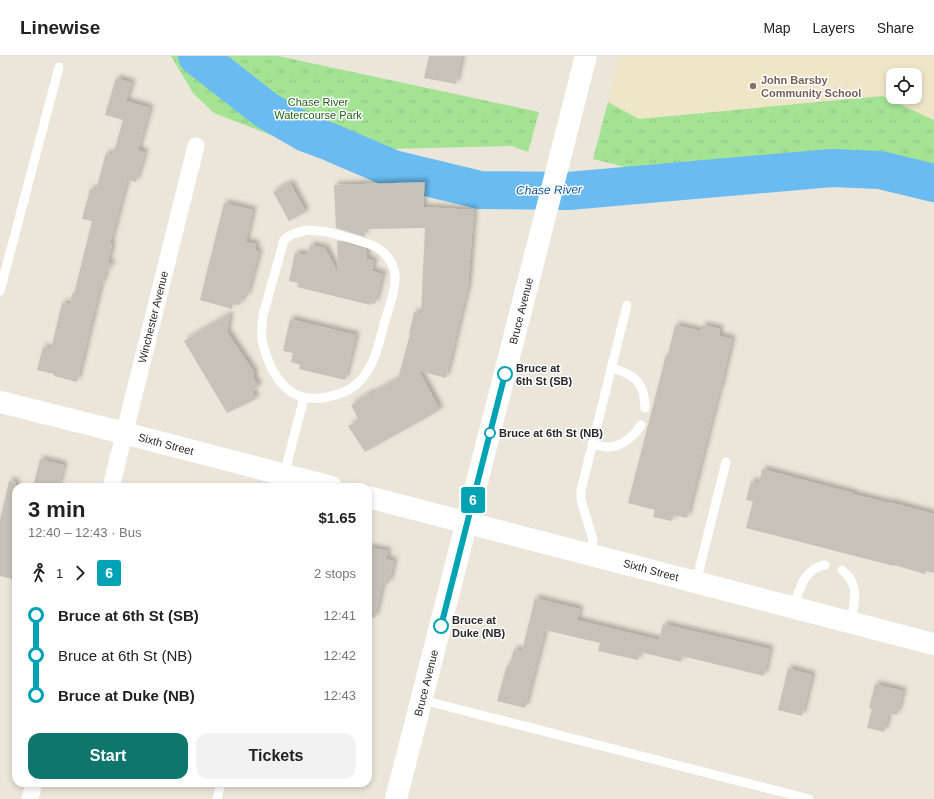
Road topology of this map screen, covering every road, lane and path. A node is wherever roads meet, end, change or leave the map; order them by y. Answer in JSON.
{"nodes":[{"id":1,"x":586,"y":56,"type":"edge"},
{"id":2,"x":59,"y":67,"type":"dead end"},
{"id":3,"x":196,"y":146,"type":"dead end"},
{"id":4,"x":0,"y":291,"type":"edge"},
{"id":5,"x":627,"y":305,"type":"dead end"},
{"id":6,"x":611,"y":368,"type":"junction"},
{"id":7,"x":304,"y":398,"type":"junction"},
{"id":8,"x":0,"y":402,"type":"edge"},
{"id":9,"x":645,"y":408,"type":"dead end"},
{"id":10,"x":641,"y":425,"type":"dead end"},
{"id":11,"x":124,"y":433,"type":"junction"},
{"id":12,"x":592,"y":444,"type":"junction"},
{"id":13,"x":726,"y":462,"type":"dead end"},
{"id":14,"x":297,"y":480,"type":"edge"},
{"id":15,"x":112,"y":483,"type":"edge"},
{"id":16,"x":312,"y":483,"type":"edge"},
{"id":17,"x":372,"y":498,"type":"edge"},
{"id":18,"x":467,"y":522,"type":"junction"},
{"id":19,"x":591,"y":555,"type":"junction"},
{"id":20,"x":824,"y":565,"type":"dead end"},
{"id":21,"x":842,"y":570,"type":"dead end"},
{"id":22,"x":696,"y":582,"type":"junction"},
{"id":23,"x":794,"y":608,"type":"junction"},
{"id":24,"x":851,"y":622,"type":"junction"},
{"id":25,"x":934,"y":644,"type":"edge"},
{"id":26,"x":422,"y":700,"type":"junction"},
{"id":27,"x":33,"y":787,"type":"edge"},
{"id":28,"x":220,"y":787,"type":"edge"},
{"id":29,"x":30,"y":799,"type":"edge"},
{"id":30,"x":217,"y":799,"type":"edge"},
{"id":31,"x":396,"y":799,"type":"edge"},
{"id":32,"x":808,"y":799,"type":"edge"}],
"edges":[{"from":1,"to":18,"type":"street","name":"Bruce Avenue"},
{"from":2,"to":4,"type":"lane"},
{"from":3,"to":11,"type":"street","name":"Winchester Avenue"},
{"from":5,"to":6,"type":"lane"},
{"from":6,"to":9,"type":"lane"},
{"from":6,"to":12,"type":"lane"},
{"from":7,"to":7,"type":"lane"},
{"from":7,"to":14,"type":"lane"},
{"from":8,"to":11,"type":"street","name":"Sixth Street"},
{"from":10,"to":12,"type":"lane"},
{"from":11,"to":14,"type":"street","name":"Sixth Street"},
{"from":11,"to":15,"type":"street","name":"Winchester Avenue"},
{"from":12,"to":19,"type":"lane"},
{"from":13,"to":22,"type":"lane"},
{"from":14,"to":16,"type":"street","name":"Sixth Street"},
{"from":17,"to":18,"type":"street","name":"Sixth Street"},
{"from":18,"to":19,"type":"street","name":"Sixth Street"},
{"from":18,"to":26,"type":"street","name":"Bruce Avenue"},
{"from":19,"to":22,"type":"street","name":"Sixth Street"},
{"from":20,"to":23,"type":"lane"},
{"from":21,"to":24,"type":"lane"},
{"from":22,"to":23,"type":"street","name":"Sixth Street"},
{"from":23,"to":24,"type":"street","name":"Sixth Street"},
{"from":24,"to":25,"type":"street","name":"Sixth Street"},
{"from":26,"to":31,"type":"street","name":"Bruce Avenue"},
{"from":26,"to":32,"type":"lane"},
{"from":27,"to":29,"type":"street"},
{"from":28,"to":30,"type":"lane"}]}
